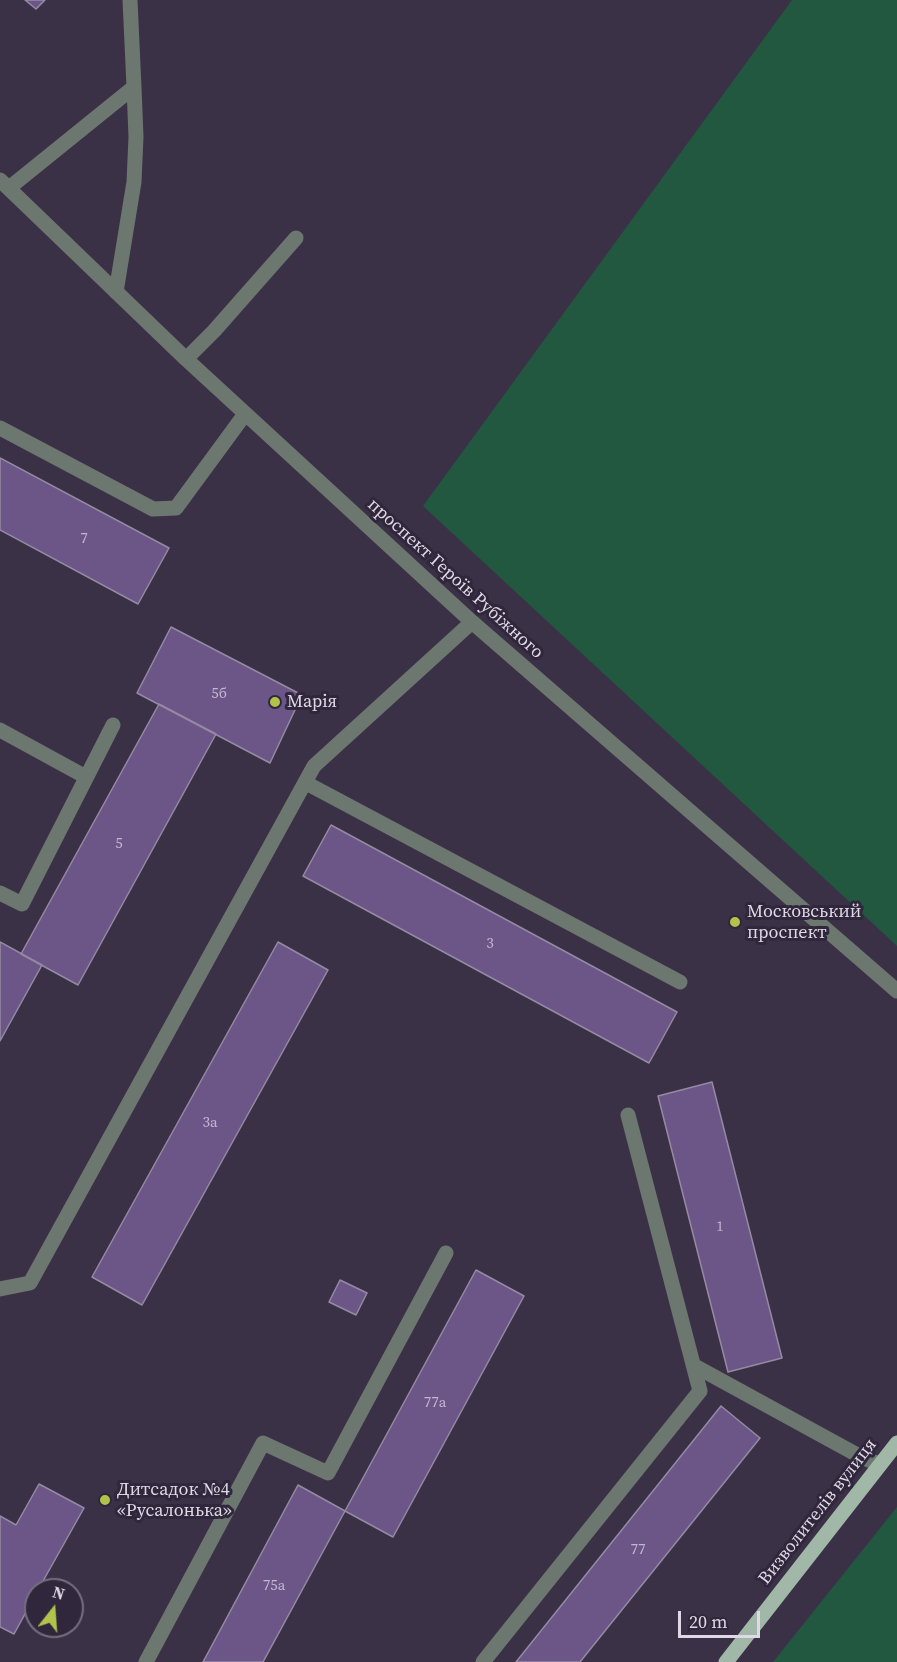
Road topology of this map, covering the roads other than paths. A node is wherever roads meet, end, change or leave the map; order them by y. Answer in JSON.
{"nodes":[{"id":1,"x":130,"y":0,"type":"edge"},
{"id":2,"x":134,"y":87,"type":"junction"},
{"id":3,"x":4,"y":184,"type":"edge"},
{"id":4,"x":296,"y":238,"type":"dead end"},
{"id":5,"x":116,"y":292,"type":"junction"},
{"id":6,"x":186,"y":360,"type":"junction"},
{"id":7,"x":245,"y":414,"type":"junction"},
{"id":8,"x":0,"y":428,"type":"edge"},
{"id":9,"x":472,"y":622,"type":"junction"},
{"id":10,"x":113,"y":725,"type":"dead end"},
{"id":11,"x":0,"y":730,"type":"edge"},
{"id":12,"x":86,"y":777,"type":"junction"},
{"id":13,"x":306,"y":783,"type":"junction"},
{"id":14,"x":0,"y":892,"type":"edge"},
{"id":15,"x":680,"y":982,"type":"dead end"},
{"id":16,"x":897,"y":991,"type":"edge"},
{"id":17,"x":628,"y":1115,"type":"dead end"},
{"id":18,"x":446,"y":1253,"type":"dead end"},
{"id":19,"x":0,"y":1290,"type":"edge"},
{"id":20,"x":693,"y":1365,"type":"junction"},
{"id":21,"x":897,"y":1443,"type":"edge"},
{"id":22,"x":880,"y":1464,"type":"junction"},
{"id":23,"x":146,"y":1662,"type":"edge"},
{"id":24,"x":483,"y":1662,"type":"edge"},
{"id":25,"x":726,"y":1662,"type":"edge"}],
"edges":[{"from":1,"to":2,"type":"street"},
{"from":2,"to":3,"type":"street"},
{"from":2,"to":5,"type":"street"},
{"from":3,"to":5,"type":"street","name":"проспект Героїв Рубіжного"},
{"from":4,"to":6,"type":"street"},
{"from":5,"to":6,"type":"street","name":"проспект Героїв Рубіжного"},
{"from":6,"to":7,"type":"street","name":"проспект Героїв Рубіжного"},
{"from":7,"to":8,"type":"street"},
{"from":7,"to":9,"type":"street","name":"проспект Героїв Рубіжного"},
{"from":9,"to":13,"type":"street"},
{"from":9,"to":16,"type":"street","name":"проспект Героїв Рубіжного"},
{"from":10,"to":12,"type":"street"},
{"from":11,"to":12,"type":"street"},
{"from":12,"to":14,"type":"street"},
{"from":13,"to":15,"type":"street"},
{"from":13,"to":19,"type":"street"},
{"from":17,"to":20,"type":"street"},
{"from":18,"to":23,"type":"street"},
{"from":20,"to":22,"type":"street"},
{"from":20,"to":24,"type":"street"},
{"from":21,"to":22,"type":"main road","name":"Визволителів вулиця"},
{"from":22,"to":25,"type":"main road","name":"Визволителів вулиця"}]}
